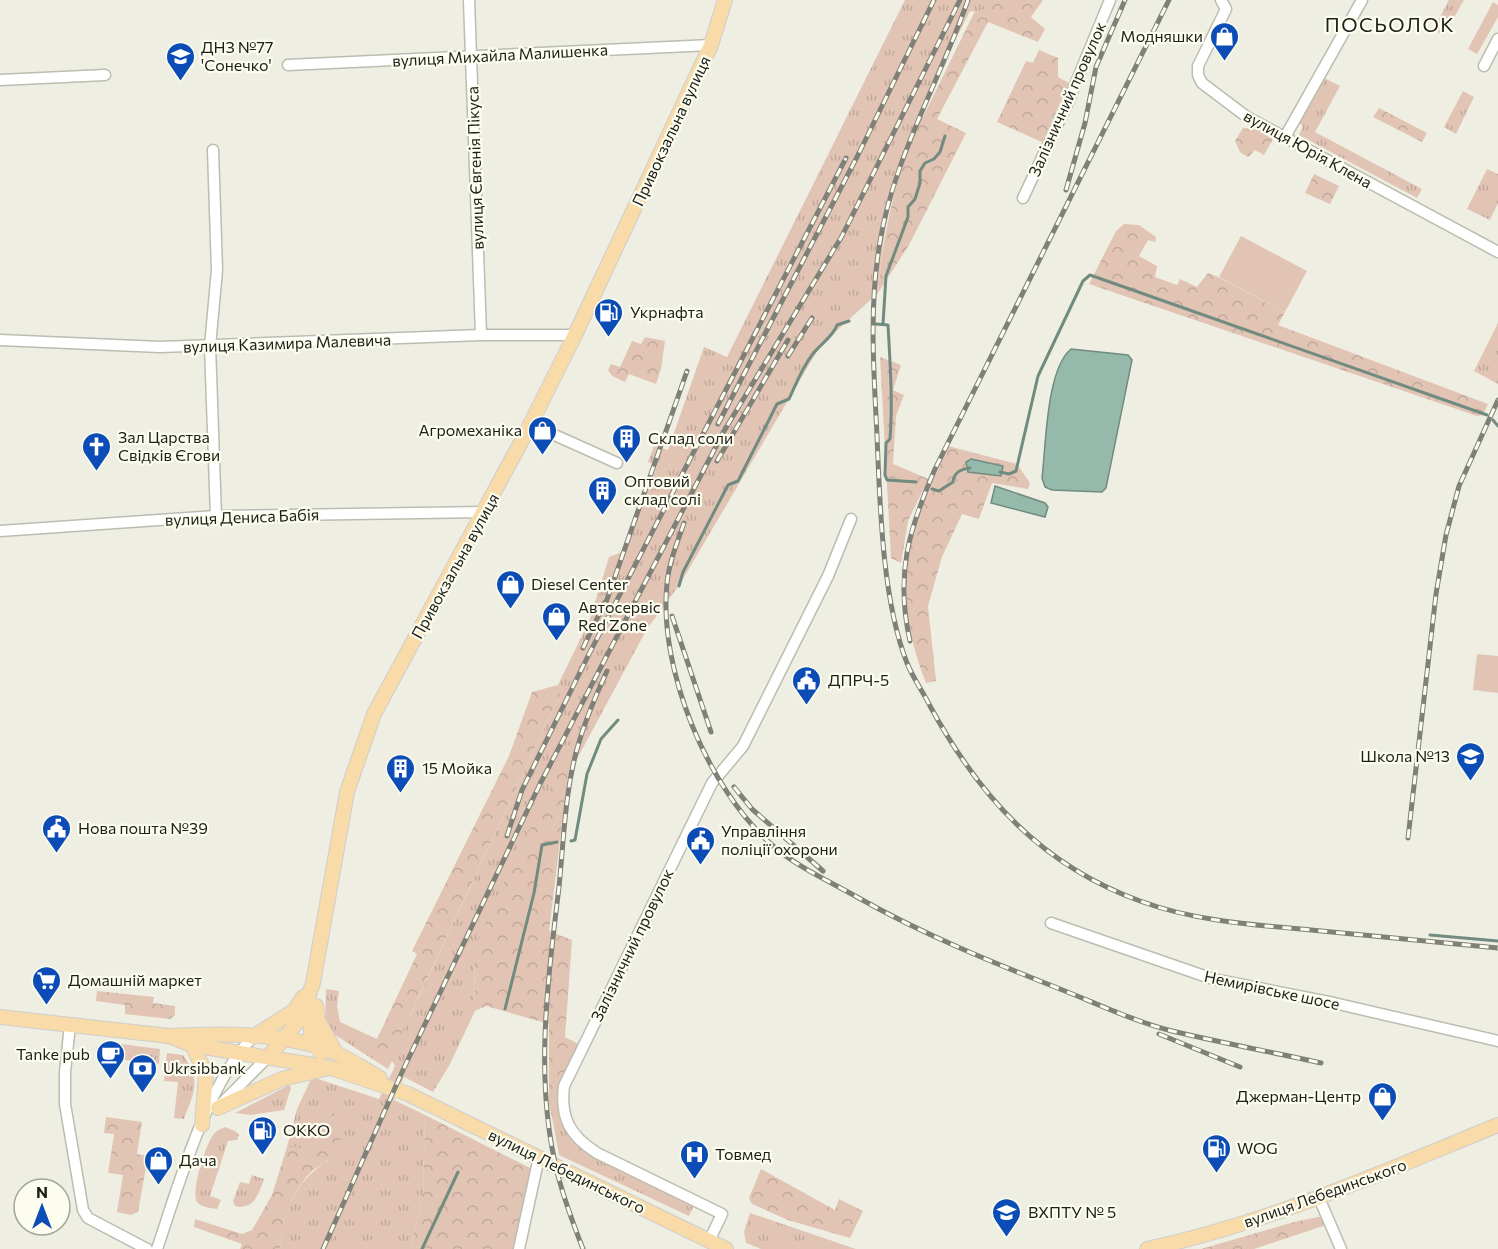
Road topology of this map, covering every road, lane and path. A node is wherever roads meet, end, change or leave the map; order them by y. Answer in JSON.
{"nodes":[{"id":1,"x":469,"y":0,"type":"edge"},
{"id":2,"x":725,"y":0,"type":"edge"},
{"id":3,"x":1110,"y":0,"type":"edge"},
{"id":4,"x":1221,"y":0,"type":"edge"},
{"id":5,"x":1362,"y":0,"type":"edge"},
{"id":6,"x":1498,"y":39,"type":"edge"},
{"id":7,"x":711,"y":45,"type":"junction"},
{"id":8,"x":470,"y":55,"type":"junction"},
{"id":9,"x":288,"y":65,"type":"dead end"},
{"id":10,"x":1484,"y":66,"type":"dead end"},
{"id":11,"x":105,"y":75,"type":"dead end"},
{"id":12,"x":0,"y":80,"type":"edge"},
{"id":13,"x":1285,"y":137,"type":"junction"},
{"id":14,"x":213,"y":150,"type":"dead end"},
{"id":15,"x":1023,"y":198,"type":"dead end"},
{"id":16,"x":1498,"y":252,"type":"edge"},
{"id":17,"x":482,"y":335,"type":"junction"},
{"id":18,"x":575,"y":335,"type":"junction"},
{"id":19,"x":0,"y":340,"type":"edge"},
{"id":20,"x":210,"y":346,"type":"junction"},
{"id":21,"x":530,"y":424,"type":"junction"},
{"id":22,"x":617,"y":463,"type":"dead end"},
{"id":23,"x":485,"y":512,"type":"junction"},
{"id":24,"x":216,"y":516,"type":"junction"},
{"id":25,"x":851,"y":519,"type":"dead end"},
{"id":26,"x":0,"y":531,"type":"edge"},
{"id":27,"x":1051,"y":923,"type":"dead end"},
{"id":28,"x":313,"y":983,"type":"junction"},
{"id":29,"x":0,"y":1017,"type":"edge"},
{"id":30,"x":70,"y":1025,"type":"junction"},
{"id":31,"x":169,"y":1036,"type":"junction"},
{"id":32,"x":253,"y":1038,"type":"junction"},
{"id":33,"x":283,"y":1040,"type":"junction"},
{"id":34,"x":1498,"y":1041,"type":"edge"},
{"id":35,"x":192,"y":1045,"type":"junction"},
{"id":36,"x":316,"y":1047,"type":"junction"},
{"id":37,"x":238,"y":1052,"type":"junction"},
{"id":38,"x":336,"y":1053,"type":"junction"},
{"id":39,"x":269,"y":1056,"type":"junction"},
{"id":40,"x":330,"y":1068,"type":"junction"},
{"id":41,"x":408,"y":1094,"type":"junction"},
{"id":42,"x":218,"y":1108,"type":"junction"},
{"id":43,"x":202,"y":1125,"type":"junction"},
{"id":44,"x":1498,"y":1125,"type":"edge"},
{"id":45,"x":539,"y":1157,"type":"junction"},
{"id":46,"x":1319,"y":1198,"type":"junction"},
{"id":47,"x":709,"y":1241,"type":"junction"},
{"id":48,"x":147,"y":1249,"type":"edge"},
{"id":49,"x":157,"y":1249,"type":"edge"},
{"id":50,"x":519,"y":1249,"type":"edge"},
{"id":51,"x":726,"y":1249,"type":"edge"},
{"id":52,"x":1147,"y":1249,"type":"edge"},
{"id":53,"x":1341,"y":1249,"type":"edge"}],
"edges":[{"from":1,"to":8,"type":"street","name":"вулиця Євгенія Пікуса"},
{"from":2,"to":7,"type":"main road","name":"Привокзальна вулиця"},
{"from":3,"to":15,"type":"street","name":"Залізничний провулок"},
{"from":4,"to":13,"type":"street","name":"вулиця Юрія Клена"},
{"from":5,"to":13,"type":"street"},
{"from":6,"to":10,"type":"street"},
{"from":7,"to":8,"type":"street","name":"вулиця Михайла Малишенка"},
{"from":7,"to":18,"type":"main road","name":"Привокзальна вулиця"},
{"from":8,"to":9,"type":"street","name":"вулиця Михайла Малишенка"},
{"from":8,"to":17,"type":"street","name":"вулиця Євгенія Пікуса"},
{"from":11,"to":12,"type":"street"},
{"from":13,"to":16,"type":"street","name":"вулиця Юрія Клена"},
{"from":14,"to":20,"type":"street"},
{"from":17,"to":18,"type":"street","name":"вулиця Казимира Малевича"},
{"from":17,"to":20,"type":"street","name":"вулиця Казимира Малевича"},
{"from":18,"to":21,"type":"main road","name":"Привокзальна вулиця"},
{"from":19,"to":20,"type":"street","name":"вулиця Казимира Малевича"},
{"from":20,"to":24,"type":"street"},
{"from":21,"to":22,"type":"street"},
{"from":21,"to":23,"type":"main road","name":"Привокзальна вулиця"},
{"from":23,"to":24,"type":"street","name":"вулиця Дениса Бабія"},
{"from":23,"to":28,"type":"main road","name":"Привокзальна вулиця"},
{"from":24,"to":26,"type":"street","name":"вулиця Дениса Бабія"},
{"from":25,"to":47,"type":"street","name":"Залізничний провулок"},
{"from":27,"to":34,"type":"street","name":"Немирівське шосе"},
{"from":28,"to":32,"type":"main road"},
{"from":28,"to":33,"type":"main road","name":"Привокзальна вулиця"},
{"from":28,"to":36,"type":"main road"},
{"from":28,"to":38,"type":"main road"},
{"from":29,"to":30,"type":"main road"},
{"from":30,"to":31,"type":"main road"},
{"from":30,"to":48,"type":"street"},
{"from":31,"to":32,"type":"main road","name":"вулиця Лебединського"},
{"from":31,"to":35,"type":"main road","name":"вулиця Лебединського"},
{"from":32,"to":33,"type":"main road","name":"вулиця Лебединського"},
{"from":32,"to":37,"type":"street","name":"Привокзальна вулиця"},
{"from":33,"to":36,"type":"main road","name":"вулиця Лебединського"},
{"from":33,"to":39,"type":"main road","name":"Привокзальна вулиця"},
{"from":35,"to":37,"type":"main road","name":"вулиця Лебединського"},
{"from":35,"to":43,"type":"main road"},
{"from":36,"to":38,"type":"main road","name":"вулиця Лебединського"},
{"from":36,"to":40,"type":"main road"},
{"from":37,"to":39,"type":"main road","name":"вулиця Лебединського"},
{"from":37,"to":43,"type":"street","name":"Привокзальна вулиця"},
{"from":38,"to":41,"type":"main road","name":"вулиця Лебединського"},
{"from":39,"to":40,"type":"main road","name":"вулиця Лебединського"},
{"from":39,"to":42,"type":"street","name":"Привокзальна вулиця"},
{"from":40,"to":41,"type":"main road","name":"вулиця Лебединського"},
{"from":40,"to":42,"type":"main road"},
{"from":41,"to":45,"type":"main road","name":"вулиця Лебединського"},
{"from":42,"to":43,"type":"street","name":"Привокзальна вулиця"},
{"from":43,"to":49,"type":"street","name":"Привокзальна вулиця"},
{"from":44,"to":46,"type":"main road","name":"вулиця Лебединського"},
{"from":45,"to":47,"type":"main road","name":"вулиця Лебединського"},
{"from":45,"to":50,"type":"street"},
{"from":46,"to":52,"type":"main road","name":"вулиця Лебединського"},
{"from":46,"to":53,"type":"street"},
{"from":47,"to":51,"type":"main road","name":"вулиця Лебединського"}]}
